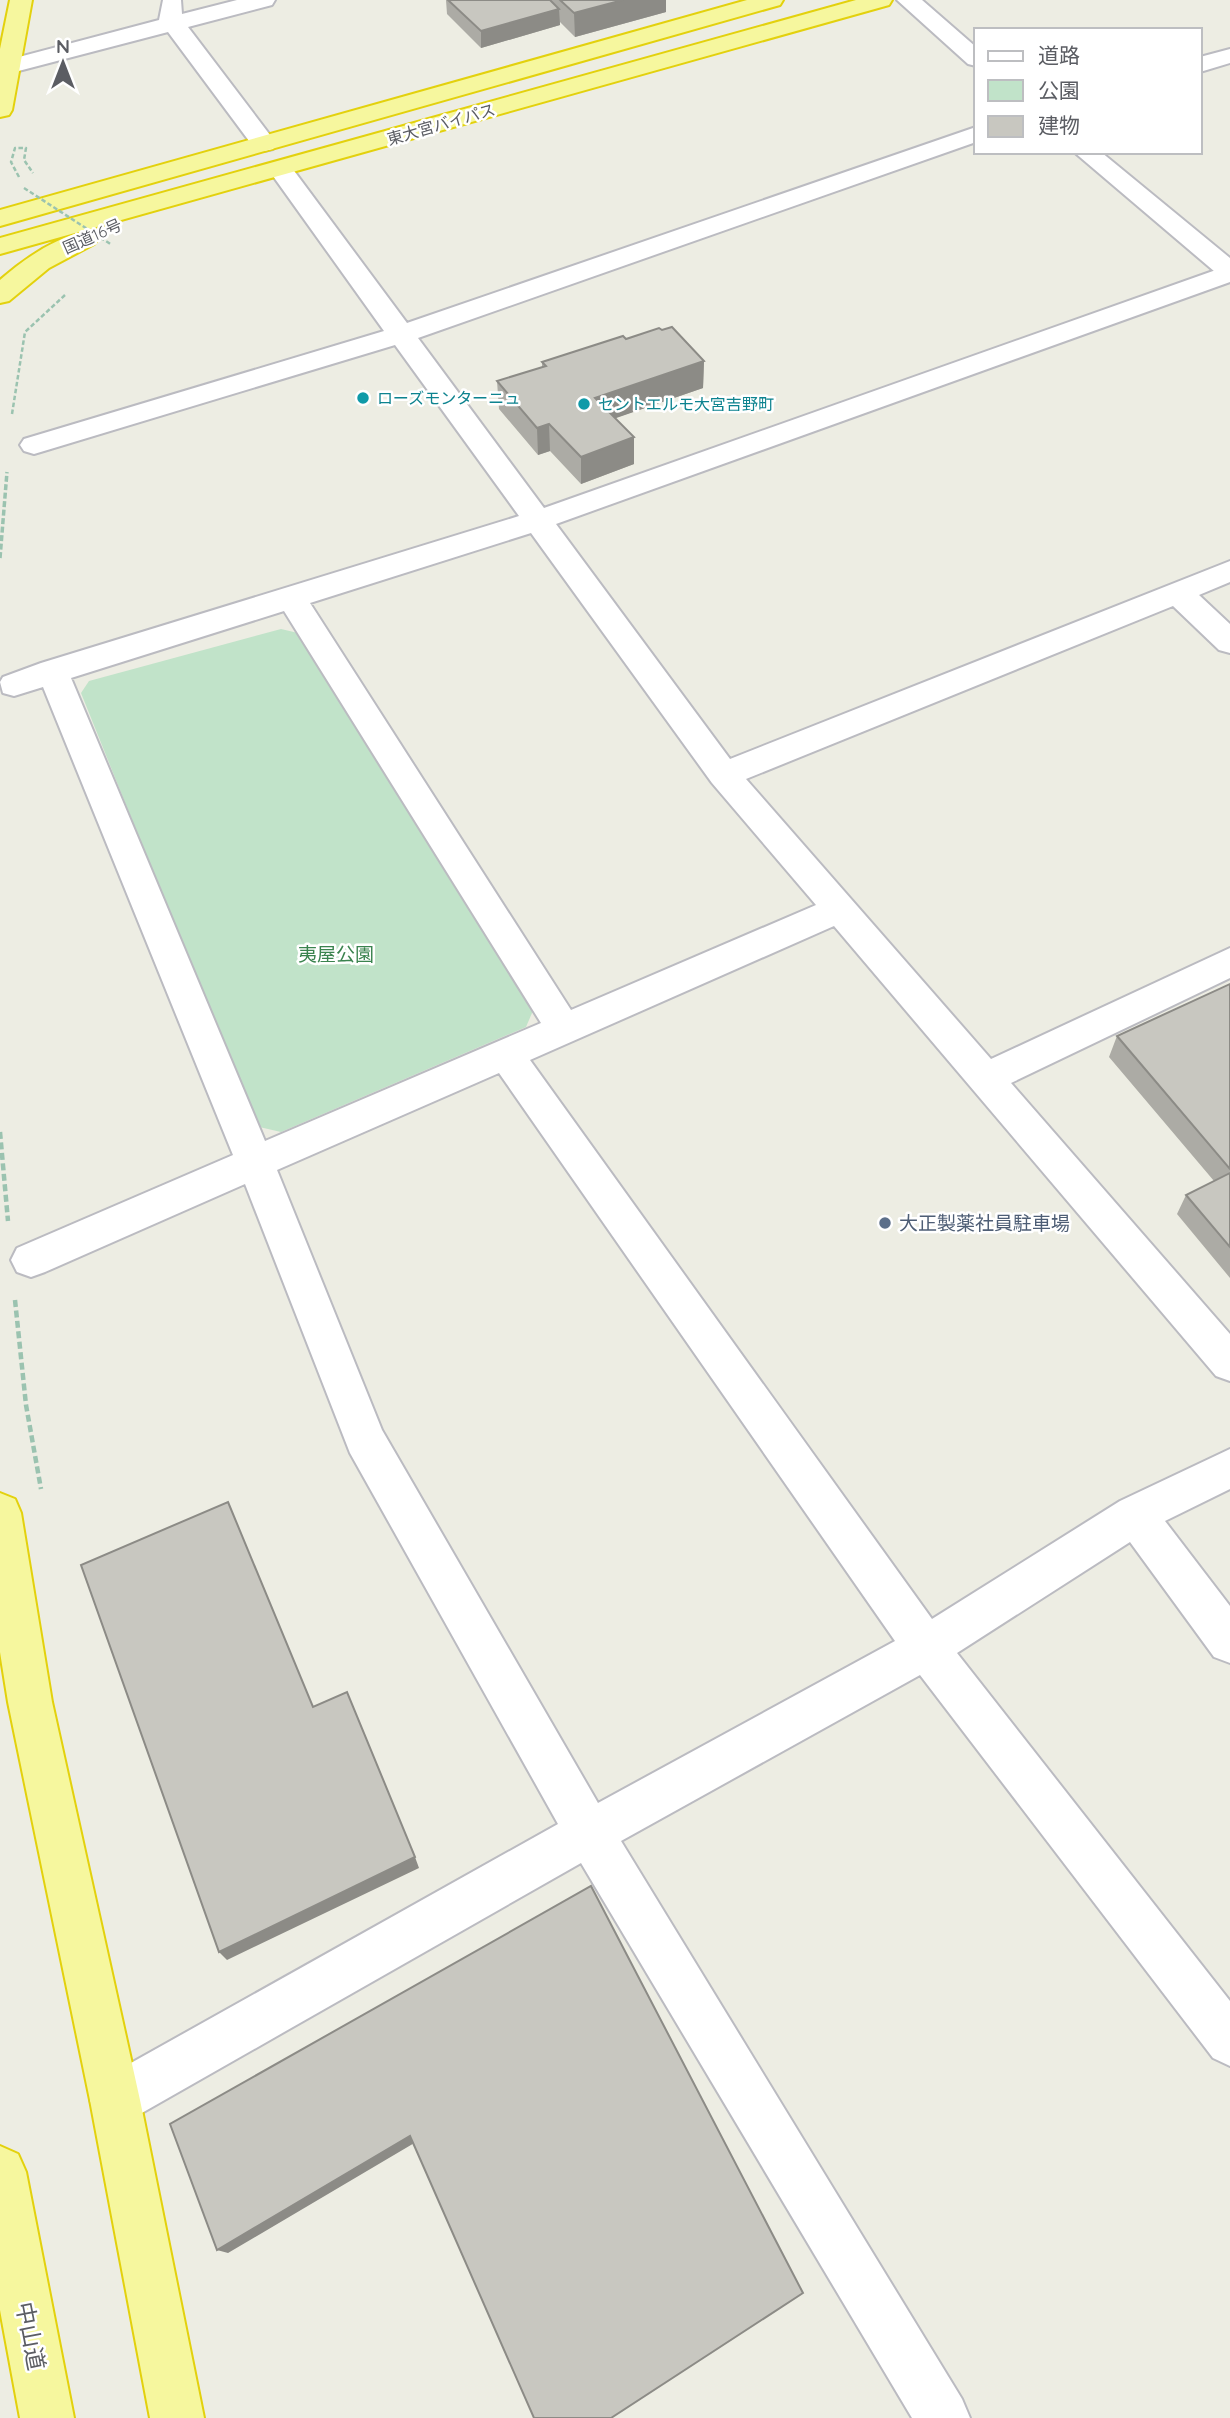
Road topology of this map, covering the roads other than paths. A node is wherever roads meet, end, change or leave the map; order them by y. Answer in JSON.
{"nodes":[{"id":1,"x":21,"y":0,"type":"edge"},
{"id":2,"x":172,"y":0,"type":"edge"},
{"id":3,"x":264,"y":0,"type":"edge"},
{"id":4,"x":772,"y":0,"type":"edge"},
{"id":5,"x":881,"y":0,"type":"edge"},
{"id":6,"x":908,"y":0,"type":"edge"},
{"id":7,"x":174,"y":24,"type":"junction"},
{"id":8,"x":1230,"y":56,"type":"edge"},
{"id":9,"x":974,"y":57,"type":"edge"},
{"id":10,"x":1202,"y":64,"type":"edge"},
{"id":11,"x":7,"y":67,"type":"junction"},
{"id":12,"x":0,"y":110,"type":"edge"},
{"id":13,"x":974,"y":135,"type":"edge"},
{"id":14,"x":1088,"y":154,"type":"edge"},
{"id":15,"x":272,"y":157,"type":"junction"},
{"id":16,"x":192,"y":191,"type":"junction"},
{"id":17,"x":0,"y":218,"type":"edge"},
{"id":18,"x":0,"y":246,"type":"edge"},
{"id":19,"x":1230,"y":272,"type":"edge"},
{"id":20,"x":0,"y":295,"type":"edge"},
{"id":21,"x":402,"y":334,"type":"junction"},
{"id":22,"x":34,"y":445,"type":"dead end"},
{"id":23,"x":540,"y":520,"type":"junction"},
{"id":24,"x":1230,"y":571,"type":"edge"},
{"id":25,"x":1177,"y":592,"type":"junction"},
{"id":26,"x":291,"y":597,"type":"junction"},
{"id":27,"x":1230,"y":642,"type":"edge"},
{"id":28,"x":724,"y":775,"type":"junction"},
{"id":29,"x":838,"y":911,"type":"junction"},
{"id":30,"x":1230,"y":962,"type":"edge"},
{"id":31,"x":564,"y":1029,"type":"junction"},
{"id":32,"x":506,"y":1055,"type":"junction"},
{"id":33,"x":984,"y":1079,"type":"junction"},
{"id":34,"x":255,"y":1162,"type":"junction"},
{"id":35,"x":31,"y":1259,"type":"dead end"},
{"id":36,"x":1230,"y":1363,"type":"edge"},
{"id":37,"x":1230,"y":1468,"type":"edge"},
{"id":38,"x":0,"y":1513,"type":"edge"},
{"id":39,"x":1135,"y":1515,"type":"junction"},
{"id":40,"x":1230,"y":1642,"type":"edge"},
{"id":41,"x":926,"y":1648,"type":"junction"},
{"id":42,"x":589,"y":1833,"type":"junction"},
{"id":43,"x":1230,"y":2040,"type":"edge"},
{"id":44,"x":115,"y":2101,"type":"junction"},
{"id":45,"x":0,"y":2172,"type":"edge"},
{"id":46,"x":47,"y":2418,"type":"edge"},
{"id":47,"x":177,"y":2418,"type":"edge"},
{"id":48,"x":943,"y":2418,"type":"edge"}],
"edges":[{"from":1,"to":11,"type":"highway"},
{"from":2,"to":7,"type":"street"},
{"from":3,"to":7,"type":"street"},
{"from":4,"to":15,"type":"highway","name":"東大宮バイパス"},
{"from":5,"to":15,"type":"highway","name":"東大宮バイパス"},
{"from":6,"to":9,"type":"street"},
{"from":7,"to":11,"type":"street"},
{"from":7,"to":15,"type":"street"},
{"from":8,"to":10,"type":"street"},
{"from":11,"to":12,"type":"highway"},
{"from":13,"to":21,"type":"street"},
{"from":14,"to":19,"type":"street"},
{"from":15,"to":16,"type":"highway","name":"東大宮バイパス"},
{"from":15,"to":17,"type":"highway","name":"東大宮バイパス"},
{"from":15,"to":21,"type":"street"},
{"from":16,"to":18,"type":"highway","name":"東大宮バイパス"},
{"from":16,"to":20,"type":"highway","name":"国道16号"},
{"from":19,"to":23,"type":"street"},
{"from":21,"to":22,"type":"street"},
{"from":21,"to":23,"type":"street"},
{"from":23,"to":26,"type":"street"},
{"from":23,"to":28,"type":"street"},
{"from":24,"to":25,"type":"street"},
{"from":25,"to":27,"type":"street"},
{"from":25,"to":28,"type":"street"},
{"from":26,"to":31,"type":"street"},
{"from":26,"to":34,"type":"street"},
{"from":28,"to":29,"type":"street"},
{"from":29,"to":31,"type":"street"},
{"from":29,"to":33,"type":"street"},
{"from":30,"to":33,"type":"street"},
{"from":31,"to":32,"type":"street"},
{"from":32,"to":34,"type":"street"},
{"from":32,"to":41,"type":"street"},
{"from":33,"to":36,"type":"street"},
{"from":34,"to":35,"type":"street"},
{"from":34,"to":42,"type":"street"},
{"from":37,"to":39,"type":"street"},
{"from":38,"to":44,"type":"highway"},
{"from":39,"to":40,"type":"street"},
{"from":39,"to":41,"type":"street"},
{"from":41,"to":42,"type":"street"},
{"from":41,"to":43,"type":"street"},
{"from":42,"to":44,"type":"street"},
{"from":42,"to":48,"type":"street"},
{"from":44,"to":47,"type":"highway"},
{"from":45,"to":46,"type":"highway","name":"中山道"}]}
